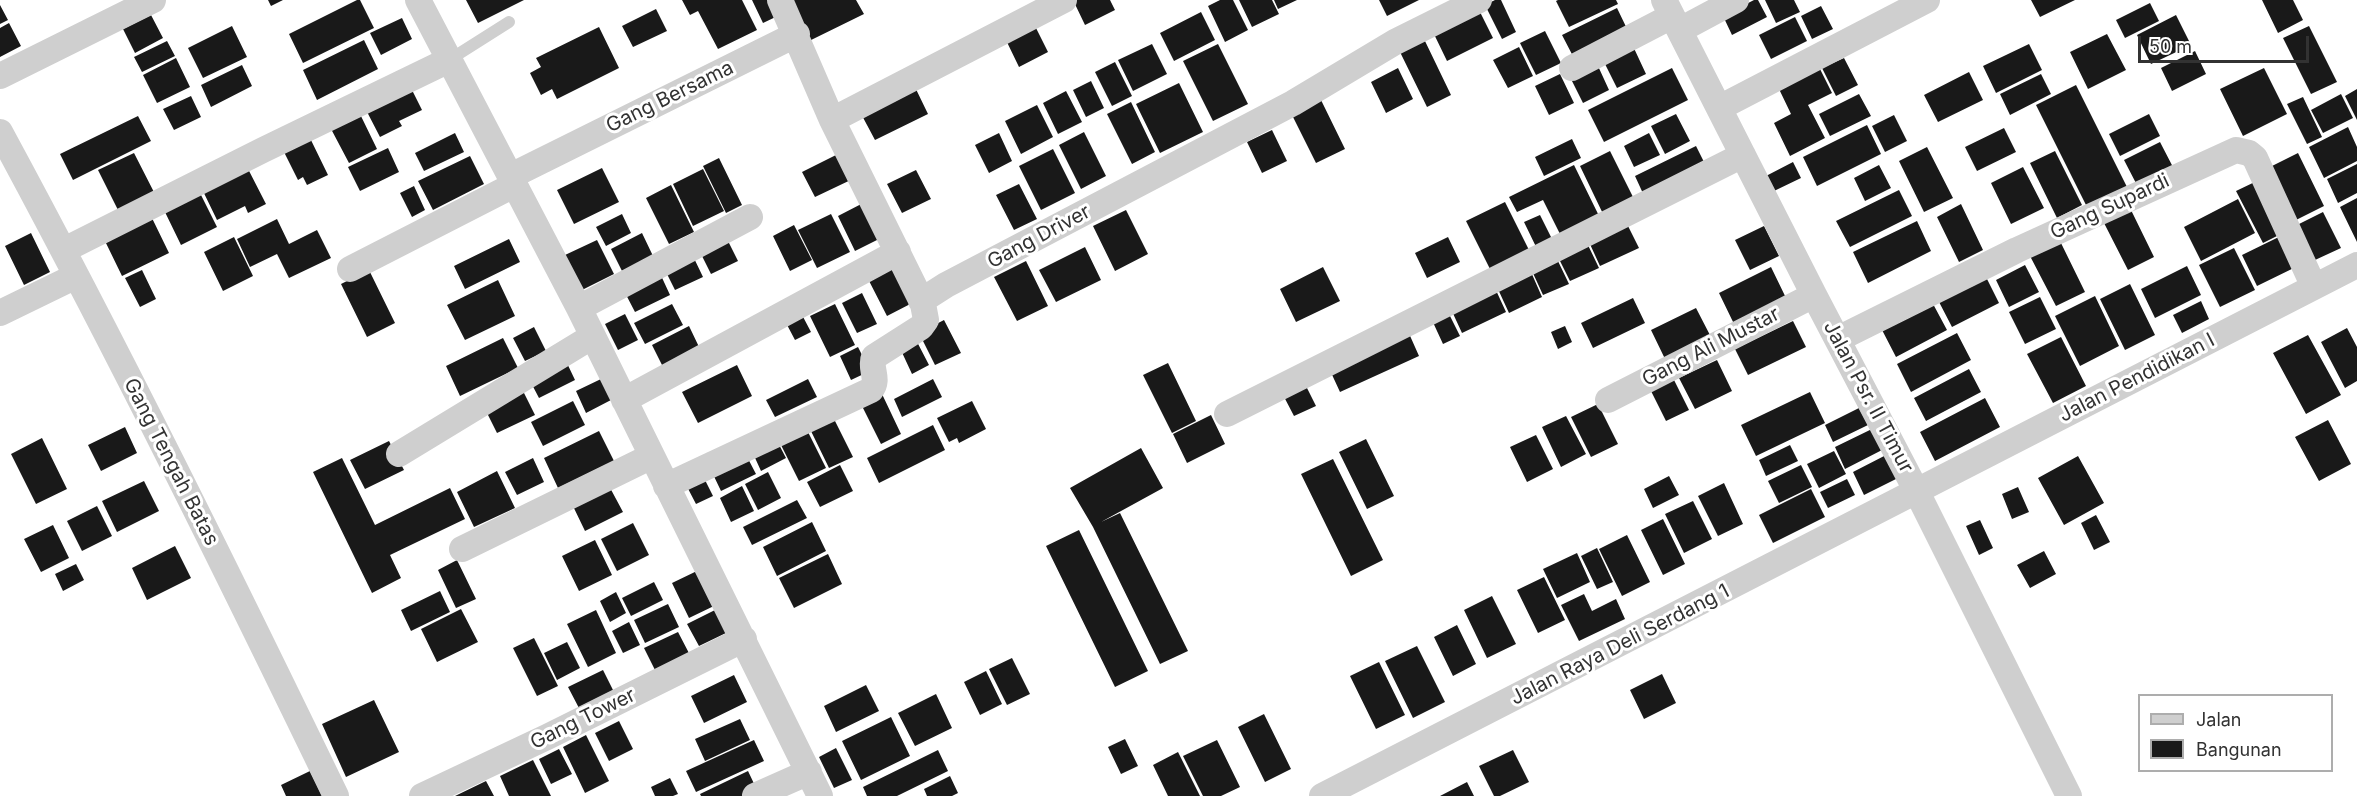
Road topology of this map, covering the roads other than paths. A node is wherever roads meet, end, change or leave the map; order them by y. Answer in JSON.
{"nodes":[{"id":1,"x":153,"y":0,"type":"edge"},
{"id":2,"x":418,"y":0,"type":"edge"},
{"id":3,"x":780,"y":0,"type":"edge"},
{"id":4,"x":1064,"y":0,"type":"edge"},
{"id":5,"x":1479,"y":0,"type":"edge"},
{"id":6,"x":1736,"y":0,"type":"edge"},
{"id":7,"x":1927,"y":0,"type":"edge"},
{"id":8,"x":1672,"y":15,"type":"edge"},
{"id":9,"x":509,"y":22,"type":"dead end"},
{"id":10,"x":796,"y":34,"type":"junction"},
{"id":11,"x":449,"y":60,"type":"junction"},
{"id":12,"x":1572,"y":68,"type":"dead end"},
{"id":13,"x":0,"y":76,"type":"edge"},
{"id":14,"x":1719,"y":108,"type":"junction"},
{"id":15,"x":832,"y":120,"type":"junction"},
{"id":16,"x":0,"y":132,"type":"edge"},
{"id":17,"x":1743,"y":155,"type":"junction"},
{"id":18,"x":512,"y":181,"type":"junction"},
{"id":19,"x":750,"y":217,"type":"dead end"},
{"id":20,"x":64,"y":250,"type":"junction"},
{"id":21,"x":898,"y":252,"type":"junction"},
{"id":22,"x":2357,"y":265,"type":"edge"},
{"id":23,"x":350,"y":269,"type":"dead end"},
{"id":24,"x":76,"y":276,"type":"junction"},
{"id":25,"x":2314,"y":287,"type":"junction"},
{"id":26,"x":1814,"y":295,"type":"junction"},
{"id":27,"x":921,"y":301,"type":"junction"},
{"id":28,"x":579,"y":308,"type":"junction"},
{"id":29,"x":0,"y":313,"type":"edge"},
{"id":30,"x":593,"y":336,"type":"junction"},
{"id":31,"x":1838,"y":339,"type":"junction"},
{"id":32,"x":624,"y":400,"type":"junction"},
{"id":33,"x":1608,"y":400,"type":"dead end"},
{"id":34,"x":1227,"y":414,"type":"dead end"},
{"id":35,"x":399,"y":454,"type":"dead end"},
{"id":36,"x":652,"y":456,"type":"junction"},
{"id":37,"x":666,"y":486,"type":"junction"},
{"id":38,"x":1917,"y":492,"type":"junction"},
{"id":39,"x":462,"y":549,"type":"dead end"},
{"id":40,"x":744,"y":639,"type":"junction"},
{"id":41,"x":810,"y":772,"type":"junction"},
{"id":42,"x":336,"y":796,"type":"edge"},
{"id":43,"x":422,"y":796,"type":"edge"},
{"id":44,"x":755,"y":796,"type":"edge"},
{"id":45,"x":820,"y":796,"type":"edge"},
{"id":46,"x":1322,"y":796,"type":"edge"},
{"id":47,"x":2069,"y":796,"type":"edge"}],
"edges":[{"from":1,"to":13,"type":"street"},
{"from":2,"to":11,"type":"street"},
{"from":3,"to":10,"type":"street"},
{"from":4,"to":15,"type":"street"},
{"from":5,"to":27,"type":"street","name":"Gang Driver"},
{"from":6,"to":8,"type":"street"},
{"from":7,"to":14,"type":"street"},
{"from":8,"to":12,"type":"street"},
{"from":8,"to":14,"type":"street","name":"Jalan Psr. II Timur"},
{"from":9,"to":11,"type":"lane"},
{"from":10,"to":15,"type":"street"},
{"from":10,"to":18,"type":"street","name":"Gang Bersama"},
{"from":11,"to":18,"type":"street"},
{"from":11,"to":20,"type":"street"},
{"from":14,"to":17,"type":"street","name":"Jalan Psr. II Timur"},
{"from":15,"to":21,"type":"street"},
{"from":16,"to":20,"type":"street","name":"Gang Tengah Batas"},
{"from":17,"to":26,"type":"street","name":"Jalan Psr. II Timur"},
{"from":17,"to":34,"type":"street"},
{"from":18,"to":23,"type":"street","name":"Gang Bersama"},
{"from":18,"to":28,"type":"street"},
{"from":19,"to":28,"type":"street"},
{"from":20,"to":24,"type":"street","name":"Gang Tengah Batas"},
{"from":21,"to":27,"type":"street"},
{"from":21,"to":32,"type":"street"},
{"from":22,"to":25,"type":"street","name":"Jalan Pendidikan I"},
{"from":24,"to":29,"type":"street"},
{"from":24,"to":42,"type":"street","name":"Gang Tengah Batas"},
{"from":25,"to":31,"type":"street","name":"Gang Supardi"},
{"from":25,"to":38,"type":"street","name":"Jalan Pendidikan I"},
{"from":26,"to":31,"type":"street","name":"Jalan Psr. II Timur"},
{"from":26,"to":33,"type":"street","name":"Gang Ali Mustar"},
{"from":27,"to":37,"type":"street"},
{"from":28,"to":30,"type":"street"},
{"from":30,"to":32,"type":"street"},
{"from":30,"to":35,"type":"street"},
{"from":31,"to":38,"type":"street","name":"Jalan Psr. II Timur"},
{"from":32,"to":36,"type":"street"},
{"from":36,"to":37,"type":"street"},
{"from":36,"to":39,"type":"street"},
{"from":37,"to":40,"type":"street"},
{"from":38,"to":46,"type":"street","name":"Jalan Raya Deli Serdang 1"},
{"from":38,"to":47,"type":"street","name":"Jalan Psr. II Timur"},
{"from":40,"to":41,"type":"street"},
{"from":40,"to":43,"type":"street","name":"Gang Tower"},
{"from":41,"to":44,"type":"street"},
{"from":41,"to":45,"type":"street"}]}
